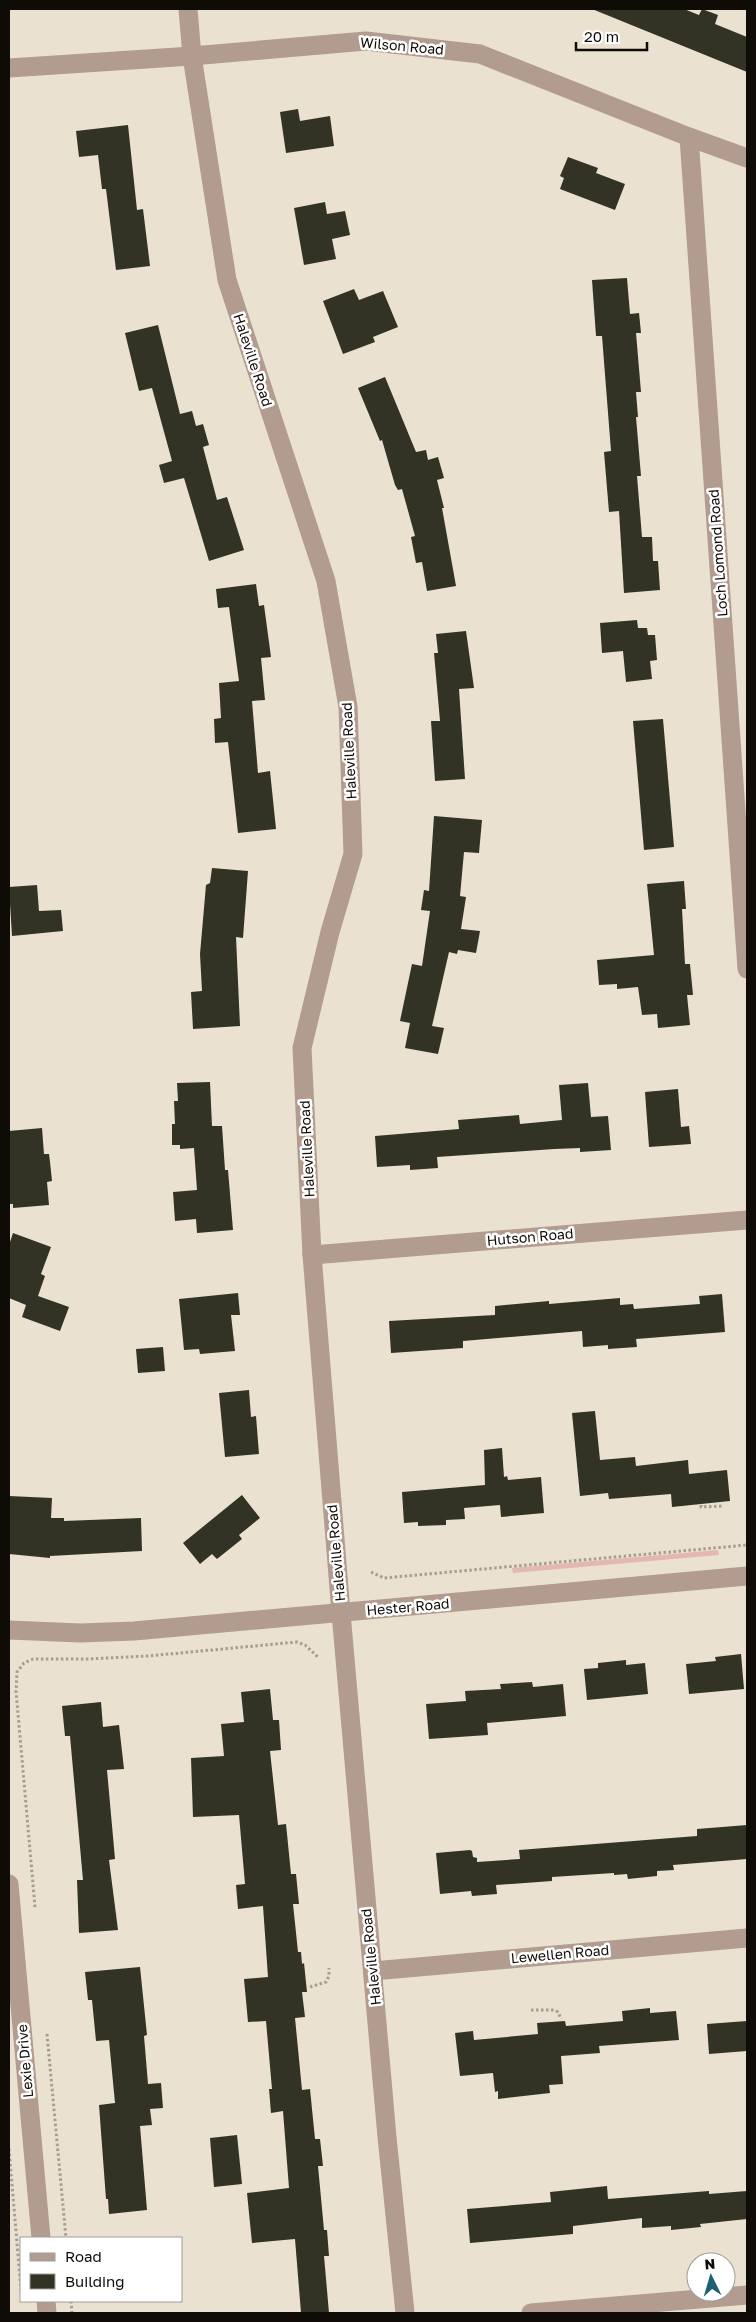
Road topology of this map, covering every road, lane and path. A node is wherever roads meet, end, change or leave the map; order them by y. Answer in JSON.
{"nodes":[{"id":1,"x":188,"y":9,"type":"edge"},
{"id":2,"x":192,"y":56,"type":"junction"},
{"id":3,"x":9,"y":68,"type":"edge"},
{"id":4,"x":689,"y":138,"type":"junction"},
{"id":5,"x":747,"y":158,"type":"edge"},
{"id":6,"x":747,"y":969,"type":"edge"},
{"id":7,"x":747,"y":1220,"type":"edge"},
{"id":8,"x":312,"y":1255,"type":"junction"},
{"id":9,"x":701,"y":1505,"type":"dead end"},
{"id":10,"x":724,"y":1506,"type":"dead end"},
{"id":11,"x":747,"y":1545,"type":"edge"},
{"id":12,"x":371,"y":1572,"type":"dead end"},
{"id":13,"x":747,"y":1576,"type":"edge"},
{"id":14,"x":341,"y":1613,"type":"junction"},
{"id":15,"x":9,"y":1630,"type":"edge"},
{"id":16,"x":318,"y":1657,"type":"dead end"},
{"id":17,"x":9,"y":1884,"type":"edge"},
{"id":18,"x":35,"y":1907,"type":"dead end"},
{"id":19,"x":747,"y":1938,"type":"edge"},
{"id":20,"x":329,"y":1968,"type":"dead end"},
{"id":21,"x":373,"y":1971,"type":"junction"},
{"id":22,"x":310,"y":1987,"type":"dead end"},
{"id":23,"x":531,"y":2010,"type":"dead end"},
{"id":24,"x":561,"y":2019,"type":"dead end"},
{"id":25,"x":47,"y":2034,"type":"dead end"},
{"id":26,"x":9,"y":2149,"type":"edge"},
{"id":27,"x":41,"y":2237,"type":"edge"},
{"id":28,"x":66,"y":2237,"type":"edge"},
{"id":29,"x":20,"y":2278,"type":"edge"},
{"id":30,"x":747,"y":2295,"type":"edge"},
{"id":31,"x":405,"y":2313,"type":"edge"},
{"id":32,"x":531,"y":2313,"type":"edge"}],
"edges":[{"from":1,"to":2,"type":"street","name":"Haleville Road"},
{"from":2,"to":3,"type":"street","name":"Wilson Road"},
{"from":2,"to":4,"type":"street","name":"Wilson Road"},
{"from":2,"to":8,"type":"street","name":"Haleville Road"},
{"from":4,"to":5,"type":"street","name":"Wilson Road"},
{"from":4,"to":6,"type":"street","name":"Loch Lomond Road"},
{"from":7,"to":8,"type":"street","name":"Hutson Road"},
{"from":8,"to":14,"type":"street","name":"Haleville Road"},
{"from":9,"to":10,"type":"path"},
{"from":11,"to":12,"type":"path"},
{"from":13,"to":14,"type":"street","name":"Hester Road"},
{"from":14,"to":15,"type":"street","name":"Hester Road"},
{"from":14,"to":21,"type":"street","name":"Haleville Road"},
{"from":16,"to":18,"type":"path"},
{"from":17,"to":27,"type":"street","name":"Lexie Drive"},
{"from":19,"to":21,"type":"street","name":"Lewellen Road"},
{"from":20,"to":22,"type":"path"},
{"from":21,"to":31,"type":"street","name":"Haleville Road"},
{"from":23,"to":24,"type":"path"},
{"from":25,"to":28,"type":"path"},
{"from":26,"to":29,"type":"path"},
{"from":30,"to":32,"type":"street"}]}
